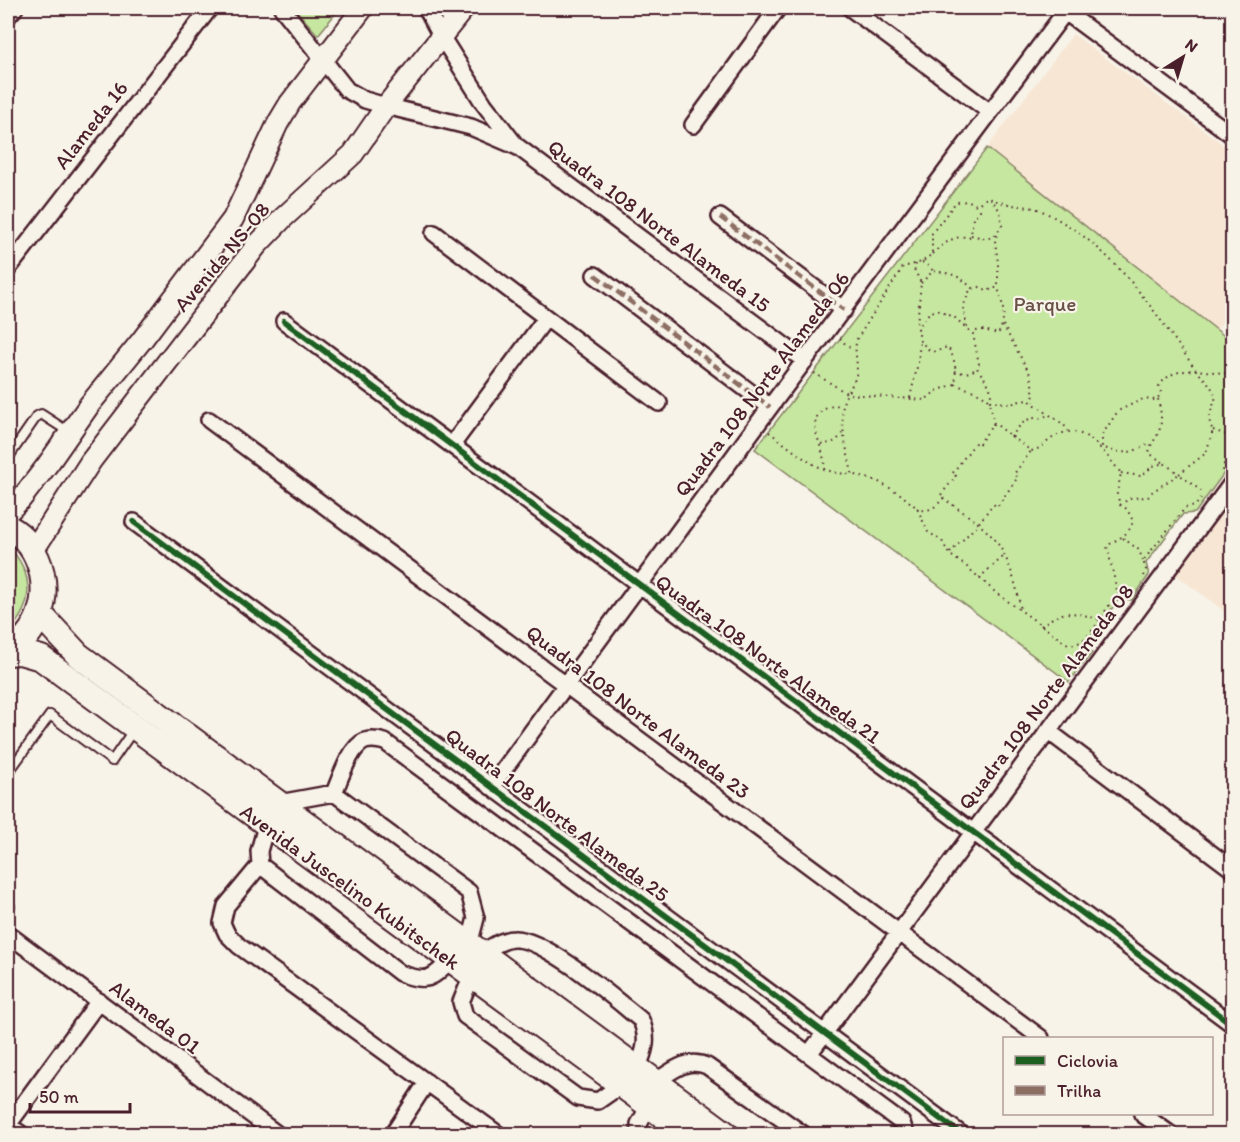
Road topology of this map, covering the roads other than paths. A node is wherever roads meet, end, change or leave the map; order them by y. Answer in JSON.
{"nodes":[{"id":1,"x":15,"y":8,"type":"edge"},
{"id":2,"x":210,"y":8,"type":"edge"},
{"id":3,"x":282,"y":8,"type":"edge"},
{"id":4,"x":363,"y":8,"type":"edge"},
{"id":5,"x":426,"y":8,"type":"edge"},
{"id":6,"x":464,"y":8,"type":"edge"},
{"id":7,"x":778,"y":8,"type":"edge"},
{"id":8,"x":850,"y":8,"type":"edge"},
{"id":9,"x":1064,"y":9,"type":"edge"},
{"id":10,"x":8,"y":16,"type":"edge"},
{"id":11,"x":441,"y":36,"type":"junction"},
{"id":12,"x":325,"y":60,"type":"junction"},
{"id":13,"x":386,"y":106,"type":"junction"},
{"id":14,"x":990,"y":112,"type":"junction"},
{"id":15,"x":693,"y":125,"type":"dead end"},
{"id":16,"x":1233,"y":135,"type":"edge"},
{"id":17,"x":518,"y":147,"type":"junction"},
{"id":18,"x":720,"y":217,"type":"dead end"},
{"id":19,"x":434,"y":233,"type":"dead end"},
{"id":20,"x":8,"y":269,"type":"edge"},
{"id":21,"x":595,"y":275,"type":"dead end"},
{"id":22,"x":844,"y":310,"type":"junction"},
{"id":23,"x":546,"y":318,"type":"junction"},
{"id":24,"x":284,"y":321,"type":"dead end"},
{"id":25,"x":809,"y":367,"type":"junction"},
{"id":26,"x":659,"y":403,"type":"dead end"},
{"id":27,"x":770,"y":407,"type":"junction"},
{"id":28,"x":209,"y":420,"type":"dead end"},
{"id":29,"x":70,"y":432,"type":"junction"},
{"id":30,"x":452,"y":445,"type":"junction"},
{"id":31,"x":8,"y":458,"type":"edge"},
{"id":32,"x":1229,"y":484,"type":"edge"},
{"id":33,"x":8,"y":512,"type":"edge"},
{"id":34,"x":134,"y":522,"type":"dead end"},
{"id":35,"x":8,"y":527,"type":"edge"},
{"id":36,"x":33,"y":551,"type":"junction"},
{"id":37,"x":640,"y":585,"type":"junction"},
{"id":38,"x":40,"y":614,"type":"junction"},
{"id":39,"x":8,"y":652,"type":"edge"},
{"id":40,"x":566,"y":685,"type":"junction"},
{"id":41,"x":400,"y":720,"type":"junction"},
{"id":42,"x":135,"y":728,"type":"junction"},
{"id":43,"x":1048,"y":730,"type":"junction"},
{"id":44,"x":384,"y":742,"type":"junction"},
{"id":45,"x":8,"y":773,"type":"edge"},
{"id":46,"x":491,"y":787,"type":"junction"},
{"id":47,"x":334,"y":794,"type":"junction"},
{"id":48,"x":279,"y":803,"type":"junction"},
{"id":49,"x":266,"y":826,"type":"junction"},
{"id":50,"x":973,"y":831,"type":"junction"},
{"id":51,"x":260,"y":865,"type":"junction"},
{"id":52,"x":1233,"y":869,"type":"edge"},
{"id":53,"x":899,"y":932,"type":"junction"},
{"id":54,"x":8,"y":934,"type":"edge"},
{"id":55,"x":468,"y":958,"type":"junction"},
{"id":56,"x":99,"y":1001,"type":"junction"},
{"id":57,"x":1233,"y":1024,"type":"edge"},
{"id":58,"x":824,"y":1034,"type":"junction"},
{"id":59,"x":1040,"y":1037,"type":"edge"},
{"id":60,"x":809,"y":1054,"type":"junction"},
{"id":61,"x":638,"y":1078,"type":"junction"},
{"id":62,"x":427,"y":1082,"type":"junction"},
{"id":63,"x":650,"y":1106,"type":"junction"},
{"id":64,"x":1145,"y":1115,"type":"edge"},
{"id":65,"x":8,"y":1125,"type":"edge"},
{"id":66,"x":21,"y":1134,"type":"edge"},
{"id":67,"x":277,"y":1134,"type":"edge"},
{"id":68,"x":393,"y":1134,"type":"edge"},
{"id":69,"x":498,"y":1134,"type":"edge"},
{"id":70,"x":639,"y":1134,"type":"edge"},
{"id":71,"x":688,"y":1134,"type":"edge"},
{"id":72,"x":726,"y":1134,"type":"edge"},
{"id":73,"x":803,"y":1134,"type":"edge"},
{"id":74,"x":906,"y":1134,"type":"edge"},
{"id":75,"x":961,"y":1134,"type":"edge"},
{"id":76,"x":1170,"y":1134,"type":"edge"}],
"edges":[{"from":1,"to":10,"type":"street"},
{"from":2,"to":20,"type":"street","name":"Alameda 16"},
{"from":3,"to":12,"type":"street"},
{"from":4,"to":12,"type":"street","name":"Avenida NS-08"},
{"from":5,"to":11,"type":"street"},
{"from":6,"to":11,"type":"street","name":"Avenida NS-08"},
{"from":7,"to":15,"type":"street"},
{"from":8,"to":14,"type":"street"},
{"from":9,"to":14,"type":"street","name":"Quadra 108 Norte Alameda 06"},
{"from":9,"to":16,"type":"street"},
{"from":11,"to":13,"type":"street","name":"Avenida NS-08"},
{"from":11,"to":17,"type":"street"},
{"from":12,"to":13,"type":"street"},
{"from":12,"to":29,"type":"street","name":"Avenida NS-08"},
{"from":13,"to":17,"type":"street"},
{"from":13,"to":36,"type":"street","name":"Avenida NS-08"},
{"from":14,"to":22,"type":"street","name":"Quadra 108 Norte Alameda 06"},
{"from":17,"to":25,"type":"street","name":"Quadra 108 Norte Alameda 15"},
{"from":18,"to":22,"type":"street"},
{"from":19,"to":23,"type":"street"},
{"from":21,"to":27,"type":"street"},
{"from":22,"to":25,"type":"street","name":"Quadra 108 Norte Alameda 06"},
{"from":23,"to":26,"type":"street"},
{"from":23,"to":30,"type":"street"},
{"from":24,"to":30,"type":"street","name":"Quadra 108 Norte Alameda 21"},
{"from":25,"to":27,"type":"street","name":"Quadra 108 Norte Alameda 06"},
{"from":27,"to":37,"type":"street","name":"Quadra 108 Norte Alameda 06"},
{"from":28,"to":40,"type":"street","name":"Quadra 108 Norte Alameda 23"},
{"from":29,"to":31,"type":"lane"},
{"from":29,"to":33,"type":"street","name":"Avenida NS-08"},
{"from":30,"to":37,"type":"street","name":"Quadra 108 Norte Alameda 21"},
{"from":32,"to":43,"type":"street","name":"Quadra 108 Norte Alameda 08"},
{"from":34,"to":41,"type":"street","name":"Quadra 108 Norte Alameda 25"},
{"from":35,"to":36,"type":"main road"},
{"from":36,"to":38,"type":"main road"},
{"from":37,"to":40,"type":"street","name":"Quadra 108 Norte Alameda 06"},
{"from":37,"to":50,"type":"street","name":"Quadra 108 Norte Alameda 21"},
{"from":38,"to":39,"type":"main road"},
{"from":38,"to":48,"type":"main road","name":"Avenida Juscelino Kubitschek"},
{"from":39,"to":42,"type":"main road","name":"Avenida Juscelino Kubitschek"},
{"from":40,"to":46,"type":"street","name":"Quadra 108 Norte Alameda 06"},
{"from":40,"to":53,"type":"street","name":"Quadra 108 Norte Alameda 23"},
{"from":41,"to":44,"type":"street"},
{"from":41,"to":46,"type":"street","name":"Quadra 108 Norte Alameda 25"},
{"from":42,"to":45,"type":"lane"},
{"from":42,"to":49,"type":"main road","name":"Avenida Juscelino Kubitschek"},
{"from":43,"to":50,"type":"street","name":"Quadra 108 Norte Alameda 08"},
{"from":43,"to":52,"type":"street"},
{"from":44,"to":47,"type":"street"},
{"from":44,"to":60,"type":"street"},
{"from":46,"to":58,"type":"street","name":"Quadra 108 Norte Alameda 25"},
{"from":47,"to":48,"type":"street"},
{"from":47,"to":55,"type":"street"},
{"from":48,"to":55,"type":"main road","name":"Avenida Juscelino Kubitschek"},
{"from":49,"to":51,"type":"street"},
{"from":49,"to":55,"type":"main road","name":"Avenida Juscelino Kubitschek"},
{"from":50,"to":53,"type":"street","name":"Quadra 108 Norte Alameda 08"},
{"from":50,"to":57,"type":"street","name":"Quadra 108 Norte Alameda 21"},
{"from":51,"to":55,"type":"street"},
{"from":51,"to":62,"type":"street"},
{"from":53,"to":58,"type":"street","name":"Quadra 108 Norte Alameda 08"},
{"from":53,"to":59,"type":"street","name":"Quadra 108 Norte Alameda 23"},
{"from":54,"to":56,"type":"street","name":"Alameda 01"},
{"from":55,"to":61,"type":"main road","name":"Avenida Juscelino Kubitschek"},
{"from":55,"to":61,"type":"street"},
{"from":55,"to":61,"type":"street"},
{"from":56,"to":65,"type":"street"},
{"from":56,"to":67,"type":"street","name":"Alameda 01"},
{"from":58,"to":60,"type":"street","name":"Quadra 108 Norte Alameda 08"},
{"from":58,"to":75,"type":"street","name":"Quadra 108 Norte Alameda 25"},
{"from":60,"to":74,"type":"street"},
{"from":61,"to":63,"type":"main road","name":"Avenida Juscelino Kubitschek"},
{"from":61,"to":72,"type":"main road","name":"Avenida Juscelino Kubitschek"},
{"from":61,"to":73,"type":"street"},
{"from":62,"to":68,"type":"street"},
{"from":62,"to":69,"type":"street"},
{"from":63,"to":70,"type":"street"},
{"from":63,"to":71,"type":"main road","name":"Avenida Juscelino Kubitschek"},
{"from":64,"to":76,"type":"street"},
{"from":65,"to":66,"type":"street"}]}
